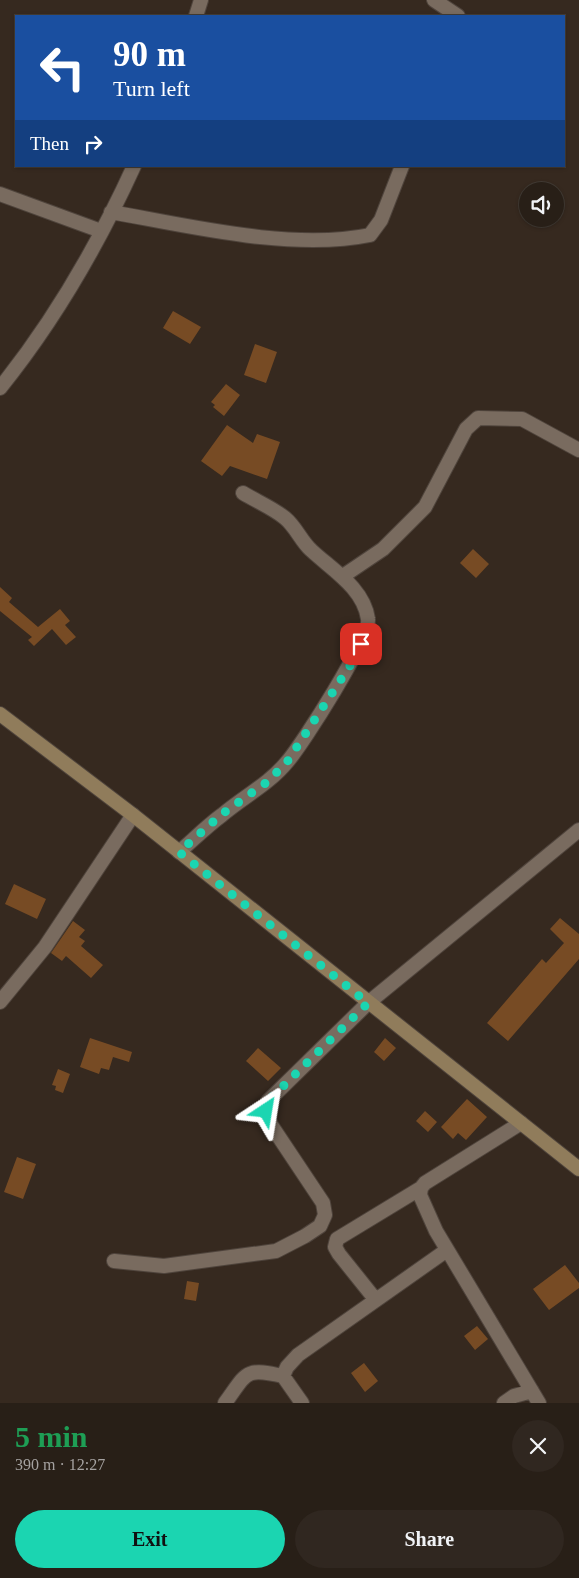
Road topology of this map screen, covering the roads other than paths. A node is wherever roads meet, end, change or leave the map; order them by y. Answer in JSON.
{"nodes":[{"id":1,"x":201,"y":0,"type":"edge"},
{"id":2,"x":434,"y":0,"type":"edge"},
{"id":3,"x":196,"y":15,"type":"edge"},
{"id":4,"x":456,"y":15,"type":"edge"},
{"id":5,"x":133,"y":167,"type":"edge"},
{"id":6,"x":402,"y":167,"type":"edge"},
{"id":7,"x":0,"y":194,"type":"edge"},
{"id":8,"x":110,"y":212,"type":"junction"},
{"id":9,"x":101,"y":231,"type":"junction"},
{"id":10,"x":0,"y":388,"type":"edge"},
{"id":11,"x":579,"y":450,"type":"edge"},
{"id":12,"x":243,"y":493,"type":"dead end"},
{"id":13,"x":343,"y":576,"type":"junction"},
{"id":14,"x":0,"y":714,"type":"edge"},
{"id":15,"x":132,"y":815,"type":"junction"},
{"id":16,"x":579,"y":830,"type":"edge"},
{"id":17,"x":179,"y":852,"type":"junction"},
{"id":18,"x":0,"y":1002,"type":"edge"},
{"id":19,"x":368,"y":1003,"type":"junction"},
{"id":20,"x":520,"y":1123,"type":"junction"},
{"id":21,"x":579,"y":1169,"type":"edge"},
{"id":22,"x":421,"y":1188,"type":"junction"},
{"id":23,"x":447,"y":1250,"type":"junction"},
{"id":24,"x":114,"y":1261,"type":"dead end"},
{"id":25,"x":375,"y":1299,"type":"junction"},
{"id":26,"x":284,"y":1376,"type":"junction"},
{"id":27,"x":536,"y":1397,"type":"edge"},
{"id":28,"x":225,"y":1403,"type":"edge"},
{"id":29,"x":302,"y":1403,"type":"edge"},
{"id":30,"x":504,"y":1403,"type":"edge"}],
"edges":[{"from":1,"to":3,"type":"street"},
{"from":2,"to":4,"type":"street"},
{"from":5,"to":8,"type":"street"},
{"from":6,"to":8,"type":"street"},
{"from":7,"to":9,"type":"street"},
{"from":8,"to":9,"type":"street"},
{"from":9,"to":10,"type":"street"},
{"from":11,"to":13,"type":"street"},
{"from":12,"to":13,"type":"street"},
{"from":13,"to":17,"type":"street"},
{"from":14,"to":15,"type":"main road"},
{"from":15,"to":17,"type":"main road"},
{"from":15,"to":18,"type":"street"},
{"from":16,"to":19,"type":"street"},
{"from":17,"to":19,"type":"main road"},
{"from":19,"to":20,"type":"main road"},
{"from":19,"to":24,"type":"street"},
{"from":20,"to":21,"type":"main road"},
{"from":20,"to":22,"type":"street"},
{"from":22,"to":23,"type":"street"},
{"from":22,"to":25,"type":"street"},
{"from":23,"to":25,"type":"street"},
{"from":23,"to":27,"type":"street"},
{"from":25,"to":26,"type":"street"},
{"from":26,"to":28,"type":"street"},
{"from":26,"to":29,"type":"street"},
{"from":27,"to":30,"type":"street"}]}
